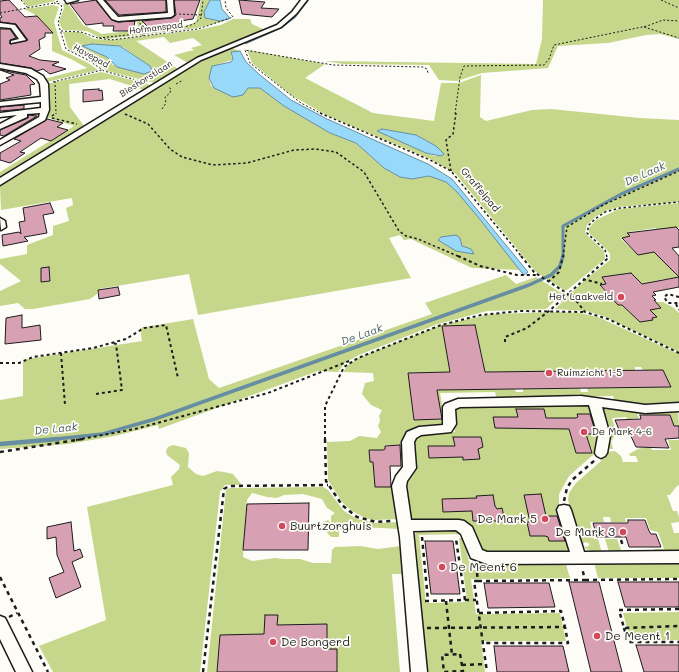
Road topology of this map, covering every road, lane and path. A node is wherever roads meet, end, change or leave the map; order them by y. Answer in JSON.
{"nodes":[{"id":1,"x":21,"y":0,"type":"edge"},
{"id":2,"x":75,"y":0,"type":"edge"},
{"id":3,"x":100,"y":0,"type":"edge"},
{"id":4,"x":170,"y":0,"type":"edge"},
{"id":5,"x":203,"y":0,"type":"edge"},
{"id":6,"x":225,"y":0,"type":"edge"},
{"id":7,"x":304,"y":0,"type":"edge"},
{"id":8,"x":661,"y":0,"type":"edge"},
{"id":9,"x":57,"y":1,"type":"edge"},
{"id":10,"x":67,"y":1,"type":"dead end"},
{"id":11,"x":54,"y":3,"type":"junction"},
{"id":12,"x":60,"y":4,"type":"junction"},
{"id":13,"x":28,"y":8,"type":"junction"},
{"id":14,"x":679,"y":8,"type":"edge"},
{"id":15,"x":0,"y":13,"type":"edge"},
{"id":16,"x":171,"y":15,"type":"junction"},
{"id":17,"x":201,"y":15,"type":"junction"},
{"id":18,"x":140,"y":18,"type":"junction"},
{"id":19,"x":679,"y":21,"type":"edge"},
{"id":20,"x":0,"y":25,"type":"edge"},
{"id":21,"x":643,"y":27,"type":"junction"},
{"id":22,"x":61,"y":31,"type":"junction"},
{"id":23,"x":143,"y":32,"type":"junction"},
{"id":24,"x":143,"y":36,"type":"junction"},
{"id":25,"x":98,"y":38,"type":"junction"},
{"id":26,"x":679,"y":38,"type":"edge"},
{"id":27,"x":13,"y":42,"type":"dead end"},
{"id":28,"x":233,"y":45,"type":"junction"},
{"id":29,"x":245,"y":50,"type":"junction"},
{"id":30,"x":0,"y":66,"type":"edge"},
{"id":31,"x":102,"y":70,"type":"junction"},
{"id":32,"x":428,"y":73,"type":"dead end"},
{"id":33,"x":183,"y":80,"type":"dead end"},
{"id":34,"x":44,"y":84,"type":"junction"},
{"id":35,"x":156,"y":84,"type":"junction"},
{"id":36,"x":170,"y":88,"type":"junction"},
{"id":37,"x":44,"y":99,"type":"junction"},
{"id":38,"x":0,"y":104,"type":"edge"},
{"id":39,"x":162,"y":109,"type":"dead end"},
{"id":40,"x":29,"y":111,"type":"junction"},
{"id":41,"x":114,"y":111,"type":"junction"},
{"id":42,"x":44,"y":113,"type":"junction"},
{"id":43,"x":0,"y":115,"type":"edge"},
{"id":44,"x":0,"y":127,"type":"edge"},
{"id":45,"x":88,"y":128,"type":"junction"},
{"id":46,"x":0,"y":143,"type":"edge"},
{"id":47,"x":451,"y":171,"type":"junction"},
{"id":48,"x":679,"y":171,"type":"edge"},
{"id":49,"x":0,"y":182,"type":"edge"},
{"id":50,"x":679,"y":202,"type":"edge"},
{"id":51,"x":538,"y":276,"type":"junction"},
{"id":52,"x":583,"y":279,"type":"junction"},
{"id":53,"x":548,"y":282,"type":"junction"},
{"id":54,"x":602,"y":284,"type":"dead end"},
{"id":55,"x":567,"y":294,"type":"junction"},
{"id":56,"x":679,"y":297,"type":"edge"},
{"id":57,"x":679,"y":303,"type":"edge"},
{"id":58,"x":676,"y":304,"type":"junction"},
{"id":59,"x":679,"y":310,"type":"edge"},
{"id":60,"x":548,"y":311,"type":"junction"},
{"id":61,"x":585,"y":312,"type":"junction"},
{"id":62,"x":505,"y":342,"type":"dead end"},
{"id":63,"x":112,"y":343,"type":"junction"},
{"id":64,"x":61,"y":352,"type":"junction"},
{"id":65,"x":679,"y":353,"type":"edge"},
{"id":66,"x":358,"y":358,"type":"junction"},
{"id":67,"x":0,"y":362,"type":"edge"},
{"id":68,"x":178,"y":378,"type":"dead end"},
{"id":69,"x":96,"y":394,"type":"dead end"},
{"id":70,"x":594,"y":401,"type":"junction"},
{"id":71,"x":65,"y":405,"type":"dead end"},
{"id":72,"x":679,"y":408,"type":"edge"},
{"id":73,"x":0,"y":452,"type":"edge"},
{"id":74,"x":601,"y":453,"type":"joint"},
{"id":75,"x":328,"y":485,"type":"junction"},
{"id":76,"x":564,"y":510,"type":"joint"},
{"id":77,"x":406,"y":528,"type":"junction"},
{"id":78,"x":456,"y":536,"type":"dead end"},
{"id":79,"x":422,"y":537,"type":"junction"},
{"id":80,"x":429,"y":537,"type":"dead end"},
{"id":81,"x":473,"y":550,"type":"junction"},
{"id":82,"x":679,"y":557,"type":"edge"},
{"id":83,"x":579,"y":558,"type":"junction"},
{"id":84,"x":0,"y":577,"type":"edge"},
{"id":85,"x":679,"y":579,"type":"edge"},
{"id":86,"x":585,"y":580,"type":"junction"},
{"id":87,"x":478,"y":581,"type":"junction"},
{"id":88,"x":465,"y":600,"type":"junction"},
{"id":89,"x":476,"y":600,"type":"junction"},
{"id":90,"x":412,"y":601,"type":"junction"},
{"id":91,"x":428,"y":601,"type":"junction"},
{"id":92,"x":446,"y":601,"type":"junction"},
{"id":93,"x":679,"y":608,"type":"edge"},
{"id":94,"x":478,"y":613,"type":"junction"},
{"id":95,"x":0,"y":623,"type":"edge"},
{"id":96,"x":679,"y":626,"type":"edge"},
{"id":97,"x":565,"y":627,"type":"junction"},
{"id":98,"x":414,"y":628,"type":"junction"},
{"id":99,"x":449,"y":628,"type":"junction"},
{"id":100,"x":480,"y":628,"type":"junction"},
{"id":101,"x":624,"y":628,"type":"junction"},
{"id":102,"x":679,"y":642,"type":"edge"},
{"id":103,"x":483,"y":644,"type":"junction"},
{"id":104,"x":452,"y":655,"type":"junction"},
{"id":105,"x":486,"y":664,"type":"junction"},
{"id":106,"x":462,"y":665,"type":"junction"},
{"id":107,"x":24,"y":672,"type":"edge"},
{"id":108,"x":48,"y":672,"type":"edge"},
{"id":109,"x":203,"y":672,"type":"edge"},
{"id":110,"x":418,"y":672,"type":"edge"},
{"id":111,"x":487,"y":672,"type":"edge"}],
"edges":[{"from":1,"to":13,"type":"path"},
{"from":2,"to":10,"type":"street"},
{"from":3,"to":18,"type":"street"},
{"from":4,"to":16,"type":"street"},
{"from":5,"to":17,"type":"path"},
{"from":6,"to":24,"type":"path","name":"Hofmanspad"},
{"from":7,"to":28,"type":"street","name":"Bieshorstlaan"},
{"from":8,"to":14,"type":"path"},
{"from":9,"to":11,"type":"path"},
{"from":9,"to":12,"type":"path"},
{"from":11,"to":12,"type":"path"},
{"from":11,"to":13,"type":"path"},
{"from":12,"to":22,"type":"path","name":"Havepad"},
{"from":13,"to":15,"type":"path"},
{"from":16,"to":17,"type":"path"},
{"from":16,"to":18,"type":"street"},
{"from":17,"to":23,"type":"path"},
{"from":18,"to":23,"type":"path"},
{"from":19,"to":21,"type":"path"},
{"from":20,"to":27,"type":"street"},
{"from":21,"to":26,"type":"path"},
{"from":21,"to":47,"type":"path"},
{"from":22,"to":25,"type":"path","name":"Hofmanspad"},
{"from":22,"to":31,"type":"path","name":"Havepad"},
{"from":23,"to":24,"type":"path"},
{"from":23,"to":25,"type":"path"},
{"from":24,"to":25,"type":"path","name":"Hofmanspad"},
{"from":28,"to":29,"type":"street"},
{"from":28,"to":35,"type":"street","name":"Bieshorstlaan"},
{"from":29,"to":32,"type":"path"},
{"from":29,"to":47,"type":"path","name":"Graffelpad"},
{"from":30,"to":34,"type":"street"},
{"from":31,"to":34,"type":"path"},
{"from":31,"to":35,"type":"path","name":"Havepad"},
{"from":33,"to":36,"type":"path"},
{"from":34,"to":37,"type":"street"},
{"from":35,"to":36,"type":"path","name":"Havepad"},
{"from":35,"to":41,"type":"street","name":"Bieshorstlaan"},
{"from":36,"to":39,"type":"path"},
{"from":37,"to":38,"type":"street"},
{"from":37,"to":42,"type":"street"},
{"from":40,"to":42,"type":"street"},
{"from":40,"to":43,"type":"street"},
{"from":40,"to":44,"type":"street"},
{"from":41,"to":45,"type":"street","name":"Bieshorstlaan"},
{"from":41,"to":51,"type":"path"},
{"from":42,"to":45,"type":"path"},
{"from":42,"to":46,"type":"street"},
{"from":45,"to":49,"type":"street","name":"Bieshorstlaan"},
{"from":47,"to":51,"type":"path","name":"Graffelpad"},
{"from":48,"to":53,"type":"path"},
{"from":50,"to":52,"type":"path"},
{"from":51,"to":53,"type":"path","name":"Graffelpad"},
{"from":52,"to":54,"type":"path"},
{"from":52,"to":55,"type":"path"},
{"from":53,"to":55,"type":"path","name":"Graffelpad"},
{"from":55,"to":60,"type":"path"},
{"from":55,"to":61,"type":"path","name":"Graffelpad"},
{"from":56,"to":58,"type":"path"},
{"from":57,"to":58,"type":"path"},
{"from":58,"to":59,"type":"path"},
{"from":60,"to":61,"type":"path"},
{"from":60,"to":62,"type":"path"},
{"from":60,"to":66,"type":"path"},
{"from":61,"to":65,"type":"path"},
{"from":63,"to":64,"type":"path"},
{"from":63,"to":68,"type":"path"},
{"from":63,"to":69,"type":"path"},
{"from":64,"to":67,"type":"path"},
{"from":64,"to":71,"type":"path"},
{"from":66,"to":73,"type":"path"},
{"from":66,"to":75,"type":"path"},
{"from":70,"to":72,"type":"street"},
{"from":70,"to":74,"type":"street"},
{"from":70,"to":77,"type":"street"},
{"from":74,"to":76,"type":"path"},
{"from":75,"to":77,"type":"path"},
{"from":75,"to":109,"type":"path"},
{"from":76,"to":83,"type":"street"},
{"from":77,"to":79,"type":"path"},
{"from":77,"to":81,"type":"street"},
{"from":77,"to":90,"type":"street"},
{"from":78,"to":88,"type":"path"},
{"from":79,"to":80,"type":"path"},
{"from":79,"to":91,"type":"path"},
{"from":81,"to":83,"type":"street"},
{"from":81,"to":87,"type":"path"},
{"from":82,"to":83,"type":"street"},
{"from":83,"to":86,"type":"path"},
{"from":84,"to":108,"type":"path"},
{"from":85,"to":86,"type":"path"},
{"from":86,"to":87,"type":"path"},
{"from":87,"to":89,"type":"path"},
{"from":88,"to":89,"type":"path"},
{"from":88,"to":92,"type":"path"},
{"from":89,"to":94,"type":"path"},
{"from":90,"to":91,"type":"path"},
{"from":90,"to":98,"type":"street"},
{"from":91,"to":92,"type":"path"},
{"from":92,"to":99,"type":"path"},
{"from":93,"to":101,"type":"path"},
{"from":94,"to":97,"type":"path"},
{"from":94,"to":100,"type":"path"},
{"from":95,"to":107,"type":"street"},
{"from":96,"to":101,"type":"path"},
{"from":97,"to":100,"type":"path"},
{"from":97,"to":103,"type":"path"},
{"from":98,"to":99,"type":"path"},
{"from":98,"to":110,"type":"street"},
{"from":99,"to":100,"type":"path"},
{"from":99,"to":104,"type":"path"},
{"from":100,"to":103,"type":"path"},
{"from":101,"to":102,"type":"path"},
{"from":103,"to":105,"type":"path"},
{"from":104,"to":106,"type":"path"},
{"from":104,"to":106,"type":"path"},
{"from":105,"to":106,"type":"path"},
{"from":105,"to":111,"type":"path"}]}
